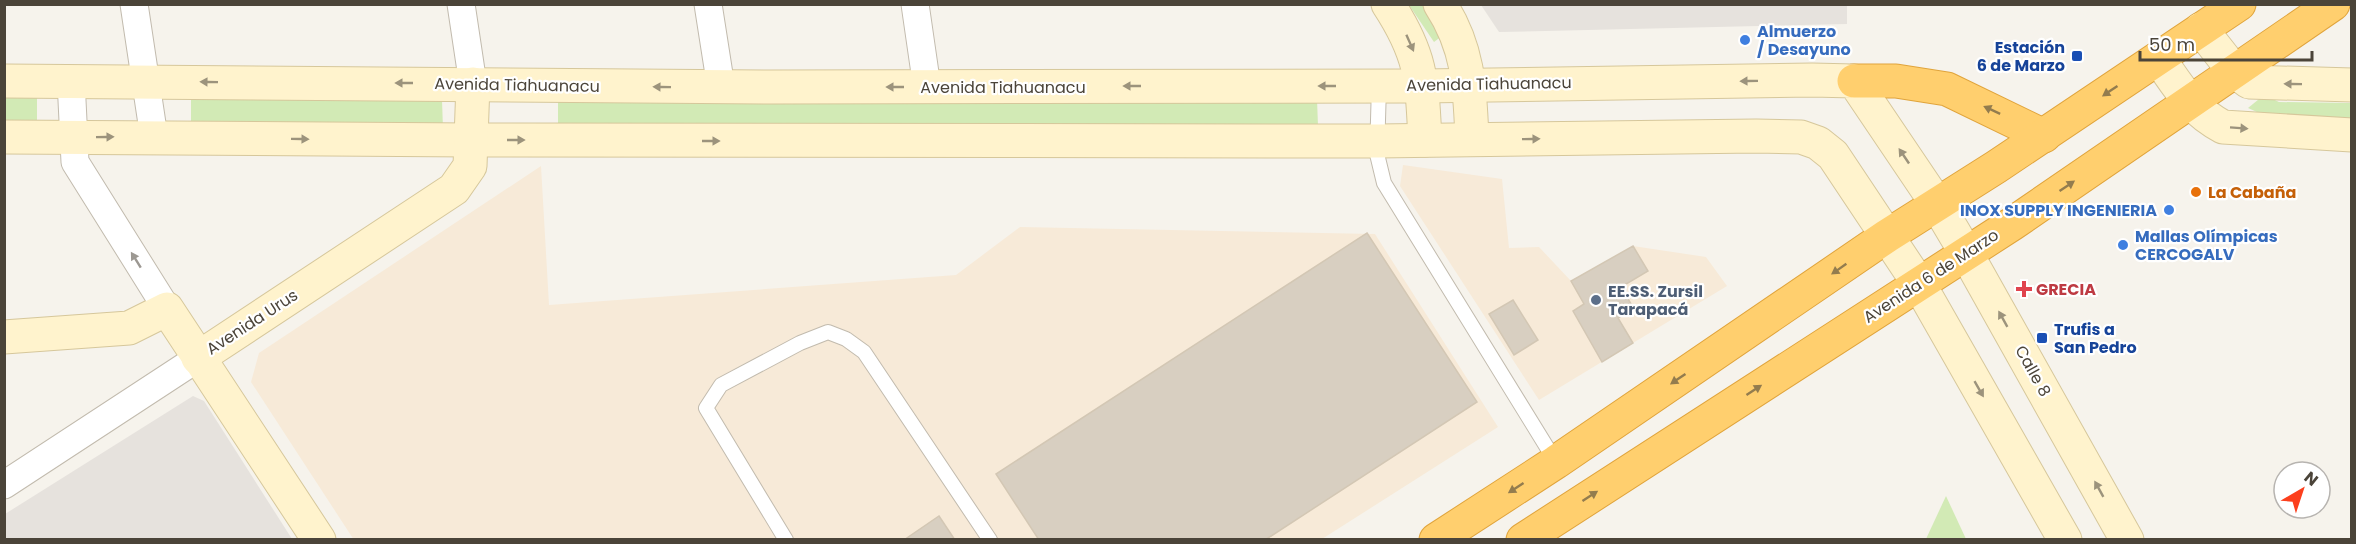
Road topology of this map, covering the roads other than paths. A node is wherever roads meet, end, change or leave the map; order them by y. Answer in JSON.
{"nodes":[{"id":1,"x":134,"y":4,"type":"edge"},
{"id":2,"x":461,"y":4,"type":"edge"},
{"id":3,"x":708,"y":4,"type":"edge"},
{"id":4,"x":915,"y":4,"type":"edge"},
{"id":5,"x":1388,"y":4,"type":"edge"},
{"id":6,"x":1440,"y":4,"type":"edge"},
{"id":7,"x":2239,"y":4,"type":"edge"},
{"id":8,"x":2333,"y":4,"type":"edge"},
{"id":9,"x":2202,"y":29,"type":"junction"},
{"id":10,"x":2159,"y":58,"type":"junction"},
{"id":11,"x":2234,"y":71,"type":"junction"},
{"id":12,"x":4,"y":81,"type":"edge"},
{"id":13,"x":71,"y":81,"type":"junction"},
{"id":14,"x":146,"y":81,"type":"junction"},
{"id":15,"x":1854,"y":81,"type":"junction"},
{"id":16,"x":473,"y":84,"type":"junction"},
{"id":17,"x":1469,"y":84,"type":"junction"},
{"id":18,"x":2352,"y":85,"type":"edge"},
{"id":19,"x":1379,"y":86,"type":"junction"},
{"id":20,"x":1422,"y":86,"type":"junction"},
{"id":21,"x":721,"y":87,"type":"junction"},
{"id":22,"x":927,"y":87,"type":"junction"},
{"id":23,"x":2190,"y":102,"type":"junction"},
{"id":24,"x":2352,"y":135,"type":"edge"},
{"id":25,"x":2044,"y":136,"type":"junction"},
{"id":26,"x":4,"y":137,"type":"edge"},
{"id":27,"x":154,"y":137,"type":"junction"},
{"id":28,"x":73,"y":138,"type":"junction"},
{"id":29,"x":472,"y":140,"type":"junction"},
{"id":30,"x":1425,"y":140,"type":"junction"},
{"id":31,"x":1472,"y":140,"type":"junction"},
{"id":32,"x":1378,"y":141,"type":"junction"},
{"id":33,"x":1937,"y":204,"type":"junction"},
{"id":34,"x":1887,"y":236,"type":"junction"},
{"id":35,"x":1966,"y":253,"type":"junction"},
{"id":36,"x":1918,"y":284,"type":"junction"},
{"id":37,"x":167,"y":309,"type":"junction"},
{"id":38,"x":4,"y":337,"type":"edge"},
{"id":39,"x":198,"y":358,"type":"junction"},
{"id":40,"x":1556,"y":462,"type":"junction"},
{"id":41,"x":4,"y":485,"type":"edge"},
{"id":42,"x":319,"y":540,"type":"edge"},
{"id":43,"x":786,"y":540,"type":"edge"},
{"id":44,"x":990,"y":540,"type":"edge"},
{"id":45,"x":1436,"y":540,"type":"edge"},
{"id":46,"x":1523,"y":540,"type":"edge"},
{"id":47,"x":2065,"y":540,"type":"edge"},
{"id":48,"x":2127,"y":540,"type":"edge"}],
"edges":[{"from":1,"to":14,"type":"street"},
{"from":2,"to":16,"type":"street"},
{"from":3,"to":21,"type":"street"},
{"from":4,"to":22,"type":"street"},
{"from":5,"to":20,"type":"main road","one_way":true},
{"from":6,"to":17,"type":"main road"},
{"from":7,"to":9,"type":"highway"},
{"from":8,"to":11,"type":"highway","name":"Avenida 6 de Marzo"},
{"from":9,"to":10,"type":"highway"},
{"from":9,"to":11,"type":"main road"},
{"from":10,"to":23,"type":"main road"},
{"from":10,"to":25,"type":"highway","one_way":true},
{"from":18,"to":11,"type":"main road","one_way":true},
{"from":11,"to":23,"type":"highway","name":"Avenida 6 de Marzo"},
{"from":12,"to":13,"type":"main road","name":"Avenida Tiahuanacu"},
{"from":13,"to":14,"type":"main road","name":"Avenida Tiahuanacu"},
{"from":13,"to":28,"type":"street"},
{"from":16,"to":14,"type":"main road","name":"Avenida Tiahuanacu","one_way":true},
{"from":14,"to":27,"type":"street"},
{"from":15,"to":17,"type":"main road","name":"Avenida Tiahuanacu","one_way":true},
{"from":25,"to":15,"type":"highway","one_way":true},
{"from":33,"to":15,"type":"main road","one_way":true},
{"from":21,"to":16,"type":"main road","name":"Avenida Tiahuanacu","one_way":true},
{"from":16,"to":29,"type":"main road","name":"Avenida Urus"},
{"from":17,"to":20,"type":"main road","name":"Avenida Tiahuanacu"},
{"from":17,"to":31,"type":"main road"},
{"from":19,"to":20,"type":"main road","name":"Avenida Tiahuanacu"},
{"from":19,"to":22,"type":"main road","name":"Avenida Tiahuanacu","one_way":true},
{"from":19,"to":32,"type":"lane"},
{"from":20,"to":30,"type":"main road"},
{"from":22,"to":21,"type":"main road","name":"Avenida Tiahuanacu","one_way":true},
{"from":23,"to":24,"type":"main road","one_way":true},
{"from":35,"to":23,"type":"highway","name":"Avenida 6 de Marzo","one_way":true},
{"from":25,"to":33,"type":"highway"},
{"from":26,"to":28,"type":"main road"},
{"from":28,"to":27,"type":"main road","one_way":true},
{"from":27,"to":29,"type":"main road","one_way":true},
{"from":37,"to":28,"type":"street","one_way":true},
{"from":29,"to":32,"type":"main road","one_way":true},
{"from":29,"to":39,"type":"main road","name":"Avenida Urus"},
{"from":30,"to":31,"type":"main road"},
{"from":30,"to":32,"type":"main road"},
{"from":31,"to":34,"type":"main road","one_way":true},
{"from":32,"to":40,"type":"lane"},
{"from":33,"to":34,"type":"highway"},
{"from":33,"to":35,"type":"main road","name":"Calle 8"},
{"from":34,"to":36,"type":"main road"},
{"from":34,"to":40,"type":"highway","one_way":true},
{"from":35,"to":36,"type":"highway","name":"Avenida 6 de Marzo"},
{"from":48,"to":35,"type":"main road","name":"Calle 8","one_way":true},
{"from":46,"to":36,"type":"highway","name":"Avenida 6 de Marzo","one_way":true},
{"from":36,"to":47,"type":"main road","one_way":true},
{"from":37,"to":38,"type":"main road"},
{"from":37,"to":39,"type":"main road"},
{"from":39,"to":41,"type":"street","name":"Avenida Urus"},
{"from":39,"to":42,"type":"main road"},
{"from":40,"to":45,"type":"highway","one_way":true},
{"from":43,"to":44,"type":"lane"}]}
